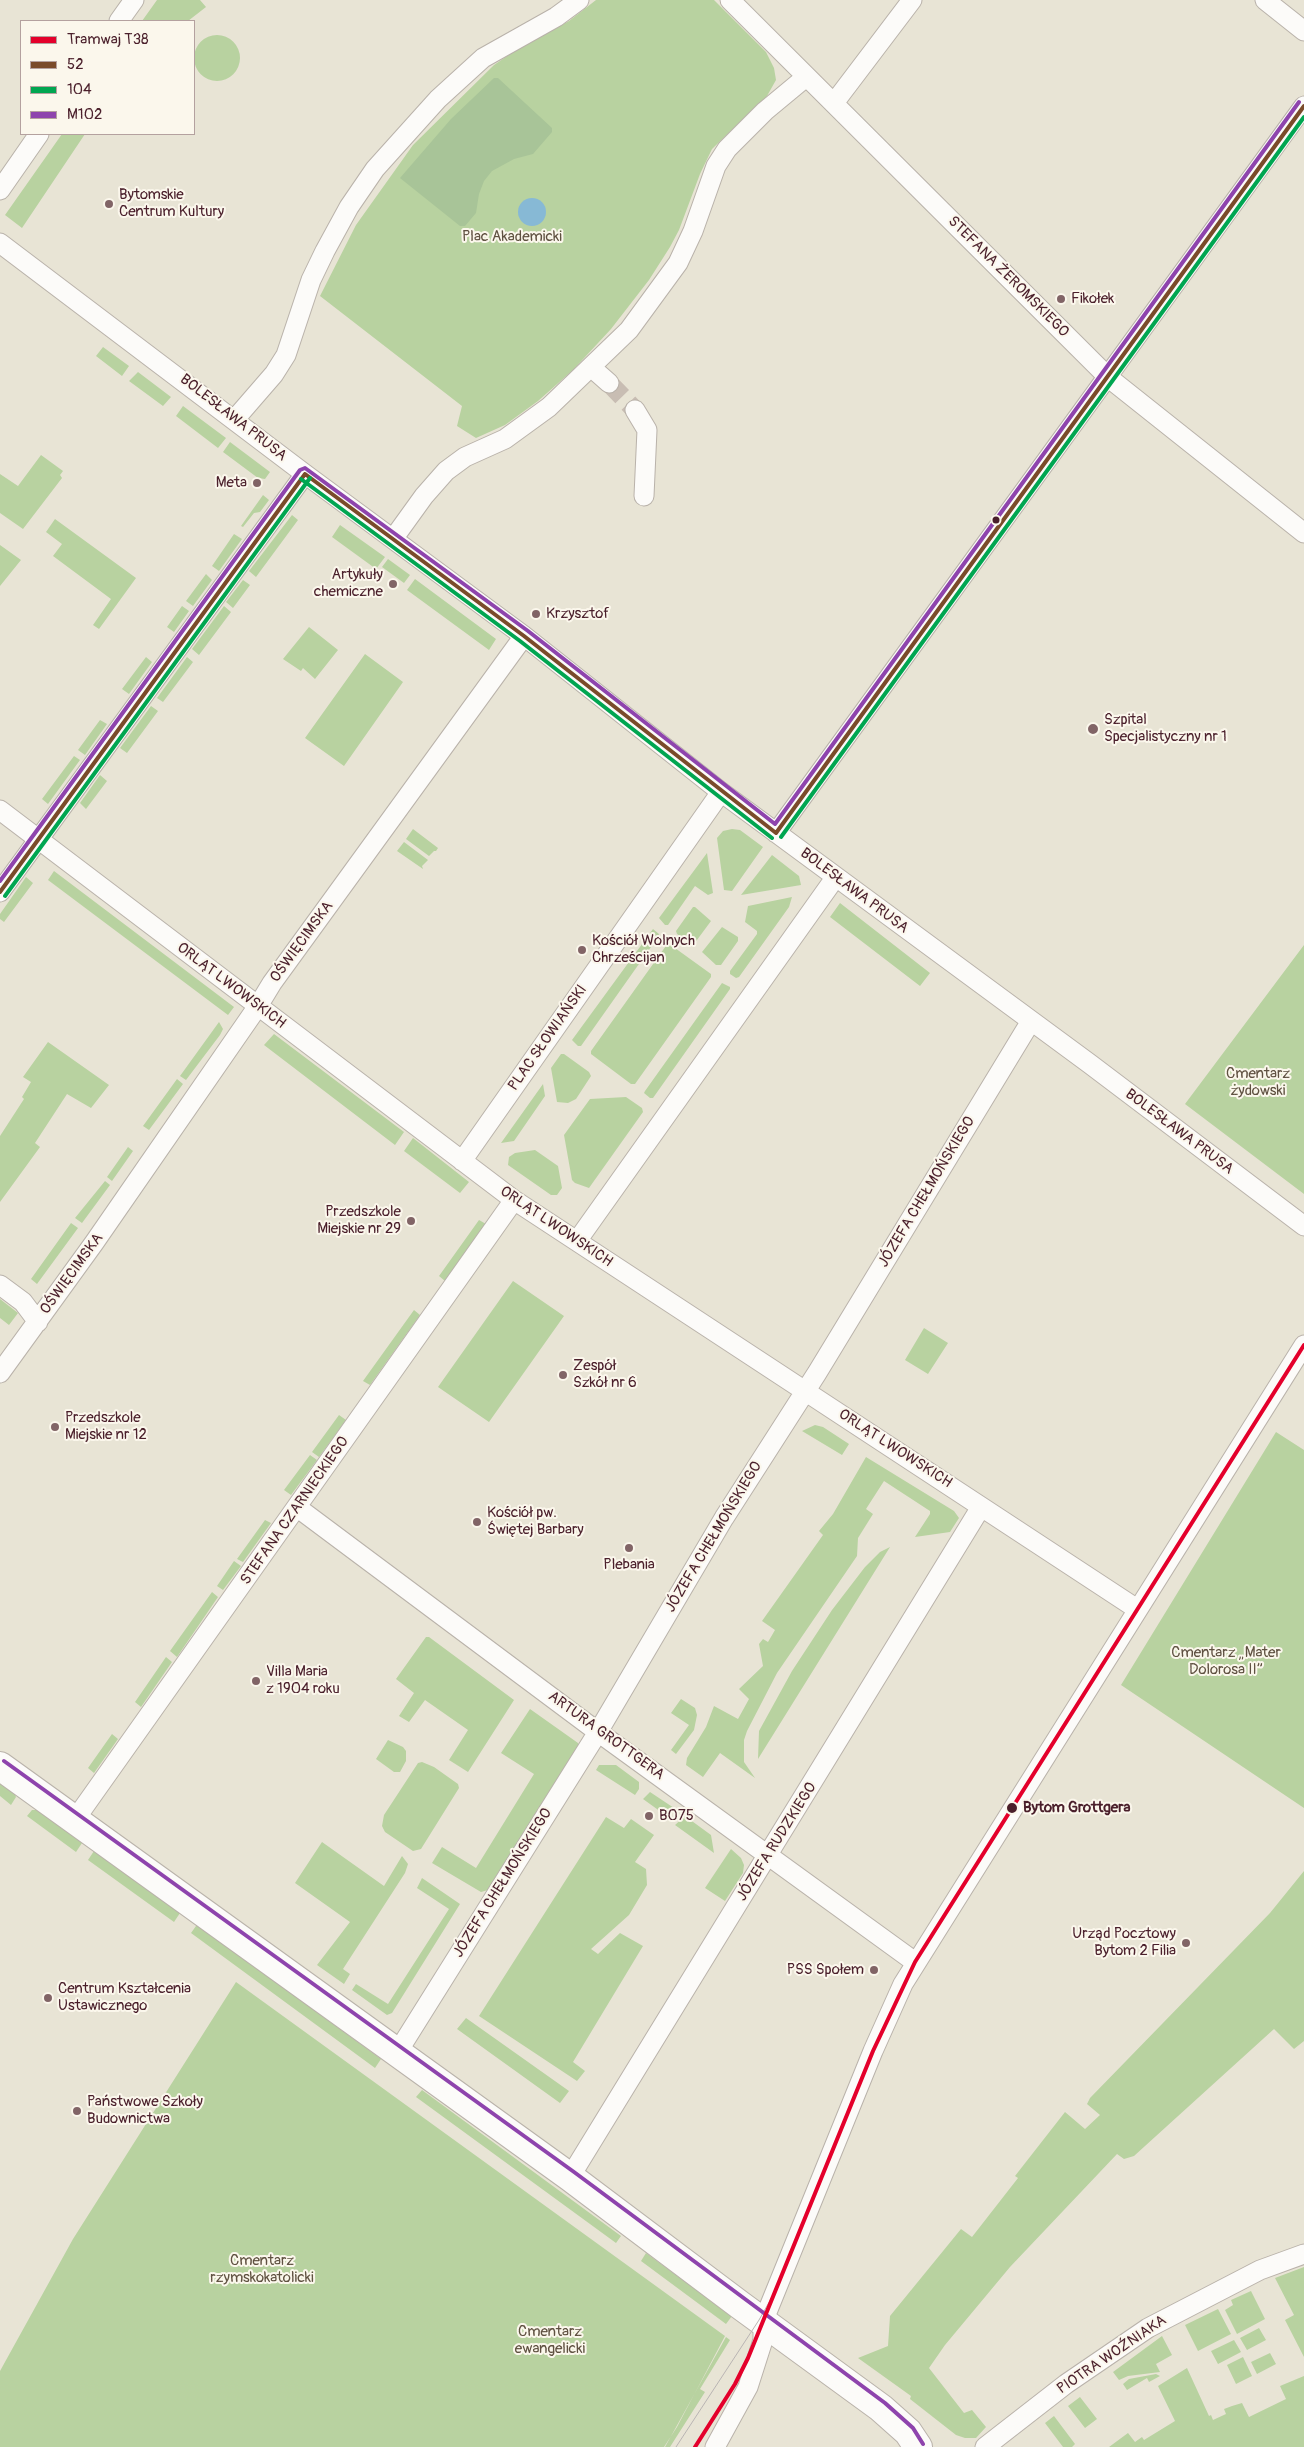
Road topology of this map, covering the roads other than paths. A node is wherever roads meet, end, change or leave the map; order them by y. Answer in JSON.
{"nodes":[{"id":1,"x":134,"y":0,"type":"edge"},
{"id":2,"x":579,"y":0,"type":"edge"},
{"id":3,"x":730,"y":0,"type":"edge"},
{"id":4,"x":912,"y":0,"type":"edge"},
{"id":5,"x":1265,"y":0,"type":"edge"},
{"id":6,"x":120,"y":20,"type":"edge"},
{"id":7,"x":1304,"y":30,"type":"edge"},
{"id":8,"x":806,"y":77,"type":"junction"},
{"id":9,"x":834,"y":103,"type":"junction"},
{"id":10,"x":1304,"y":106,"type":"edge"},
{"id":11,"x":39,"y":135,"type":"edge"},
{"id":12,"x":0,"y":190,"type":"edge"},
{"id":13,"x":0,"y":243,"type":"edge"},
{"id":14,"x":592,"y":368,"type":"junction"},
{"id":15,"x":1109,"y":378,"type":"junction"},
{"id":16,"x":609,"y":383,"type":"tunnel mouth"},
{"id":17,"x":636,"y":410,"type":"tunnel mouth"},
{"id":18,"x":234,"y":419,"type":"junction"},
{"id":19,"x":305,"y":474,"type":"junction"},
{"id":20,"x":644,"y":496,"type":"dead end"},
{"id":21,"x":1304,"y":533,"type":"edge"},
{"id":22,"x":393,"y":538,"type":"junction"},
{"id":23,"x":524,"y":636,"type":"junction"},
{"id":24,"x":721,"y":792,"type":"junction"},
{"id":25,"x":0,"y":810,"type":"edge"},
{"id":26,"x":776,"y":833,"type":"junction"},
{"id":27,"x":38,"y":839,"type":"junction"},
{"id":28,"x":835,"y":878,"type":"junction"},
{"id":29,"x":0,"y":892,"type":"edge"},
{"id":30,"x":258,"y":1006,"type":"junction"},
{"id":31,"x":1031,"y":1021,"type":"junction"},
{"id":32,"x":462,"y":1161,"type":"junction"},
{"id":33,"x":514,"y":1200,"type":"junction"},
{"id":34,"x":1304,"y":1226,"type":"edge"},
{"id":35,"x":577,"y":1241,"type":"junction"},
{"id":36,"x":0,"y":1285,"type":"edge"},
{"id":37,"x":38,"y":1322,"type":"junction"},
{"id":38,"x":1304,"y":1345,"type":"edge"},
{"id":39,"x":0,"y":1373,"type":"edge"},
{"id":40,"x":806,"y":1391,"type":"junction"},
{"id":41,"x":982,"y":1507,"type":"junction"},
{"id":42,"x":298,"y":1508,"type":"junction"},
{"id":43,"x":1137,"y":1609,"type":"junction"},
{"id":44,"x":598,"y":1732,"type":"junction"},
{"id":45,"x":0,"y":1766,"type":"edge"},
{"id":46,"x":74,"y":1820,"type":"junction"},
{"id":47,"x":769,"y":1855,"type":"junction"},
{"id":48,"x":916,"y":1962,"type":"junction"},
{"id":49,"x":397,"y":2053,"type":"junction"},
{"id":50,"x":570,"y":2177,"type":"junction"},
{"id":51,"x":1304,"y":2254,"type":"edge"},
{"id":52,"x":763,"y":2322,"type":"junction"},
{"id":53,"x":715,"y":2447,"type":"edge"},
{"id":54,"x":918,"y":2447,"type":"edge"},
{"id":55,"x":985,"y":2447,"type":"edge"}],
"edges":[{"from":1,"to":6,"type":"street"},
{"from":2,"to":18,"type":"street"},
{"from":3,"to":8,"type":"street","name":"STEFANA ŻEROMSKIEGO"},
{"from":4,"to":9,"type":"street"},
{"from":5,"to":7,"type":"street"},
{"from":8,"to":9,"type":"street","name":"STEFANA ŻEROMSKIEGO"},
{"from":8,"to":14,"type":"street"},
{"from":9,"to":15,"type":"street","name":"STEFANA ŻEROMSKIEGO"},
{"from":10,"to":15,"type":"street"},
{"from":11,"to":12,"type":"street"},
{"from":13,"to":18,"type":"street","name":"BOLESŁAWA PRUSA"},
{"from":14,"to":16,"type":"street"},
{"from":14,"to":22,"type":"street"},
{"from":15,"to":21,"type":"street","name":"STEFANA ŻEROMSKIEGO"},
{"from":15,"to":26,"type":"street"},
{"from":17,"to":20,"type":"street"},
{"from":18,"to":19,"type":"street","name":"BOLESŁAWA PRUSA"},
{"from":19,"to":22,"type":"street","name":"BOLESŁAWA PRUSA"},
{"from":19,"to":27,"type":"street"},
{"from":22,"to":23,"type":"street","name":"BOLESŁAWA PRUSA"},
{"from":23,"to":24,"type":"street","name":"BOLESŁAWA PRUSA"},
{"from":23,"to":30,"type":"street","name":"OŚWIĘCIMSKA"},
{"from":24,"to":26,"type":"street","name":"BOLESŁAWA PRUSA"},
{"from":24,"to":32,"type":"street","name":"PLAC SŁOWIAŃSKI"},
{"from":25,"to":27,"type":"street","name":"ORLĄT LWOWSKICH"},
{"from":26,"to":28,"type":"street","name":"BOLESŁAWA PRUSA"},
{"from":27,"to":29,"type":"street"},
{"from":27,"to":30,"type":"street","name":"ORLĄT LWOWSKICH"},
{"from":28,"to":31,"type":"street","name":"BOLESŁAWA PRUSA"},
{"from":28,"to":35,"type":"street"},
{"from":30,"to":32,"type":"street","name":"ORLĄT LWOWSKICH"},
{"from":30,"to":37,"type":"street","name":"OŚWIĘCIMSKA"},
{"from":31,"to":34,"type":"street","name":"BOLESŁAWA PRUSA"},
{"from":31,"to":40,"type":"street","name":"JÓZEFA CHEŁMOŃSKIEGO"},
{"from":32,"to":33,"type":"street","name":"ORLĄT LWOWSKICH"},
{"from":33,"to":35,"type":"street","name":"ORLĄT LWOWSKICH"},
{"from":33,"to":42,"type":"street","name":"STEFANA CZARNIECKIEGO"},
{"from":35,"to":40,"type":"street","name":"ORLĄT LWOWSKICH"},
{"from":36,"to":37,"type":"street"},
{"from":37,"to":39,"type":"street","name":"OŚWIĘCIMSKA"},
{"from":38,"to":43,"type":"street"},
{"from":40,"to":41,"type":"street","name":"ORLĄT LWOWSKICH"},
{"from":40,"to":44,"type":"street","name":"JÓZEFA CHEŁMOŃSKIEGO"},
{"from":41,"to":43,"type":"street","name":"ORLĄT LWOWSKICH"},
{"from":41,"to":47,"type":"street","name":"JÓZEFA RUDZKIEGO"},
{"from":42,"to":44,"type":"street","name":"ARTURA GROTTGERA"},
{"from":42,"to":46,"type":"street","name":"STEFANA CZARNIECKIEGO"},
{"from":43,"to":48,"type":"street"},
{"from":44,"to":47,"type":"street","name":"ARTURA GROTTGERA"},
{"from":44,"to":49,"type":"street","name":"JÓZEFA CHEŁMOŃSKIEGO"},
{"from":45,"to":46,"type":"street"},
{"from":46,"to":49,"type":"street"},
{"from":47,"to":48,"type":"street","name":"ARTURA GROTTGERA"},
{"from":47,"to":50,"type":"street","name":"JÓZEFA RUDZKIEGO"},
{"from":48,"to":52,"type":"street"},
{"from":49,"to":50,"type":"street"},
{"from":50,"to":52,"type":"street"},
{"from":51,"to":55,"type":"street","name":"PIOTRA WOŹNIAKA"},
{"from":52,"to":53,"type":"street"},
{"from":52,"to":54,"type":"street"}]}
